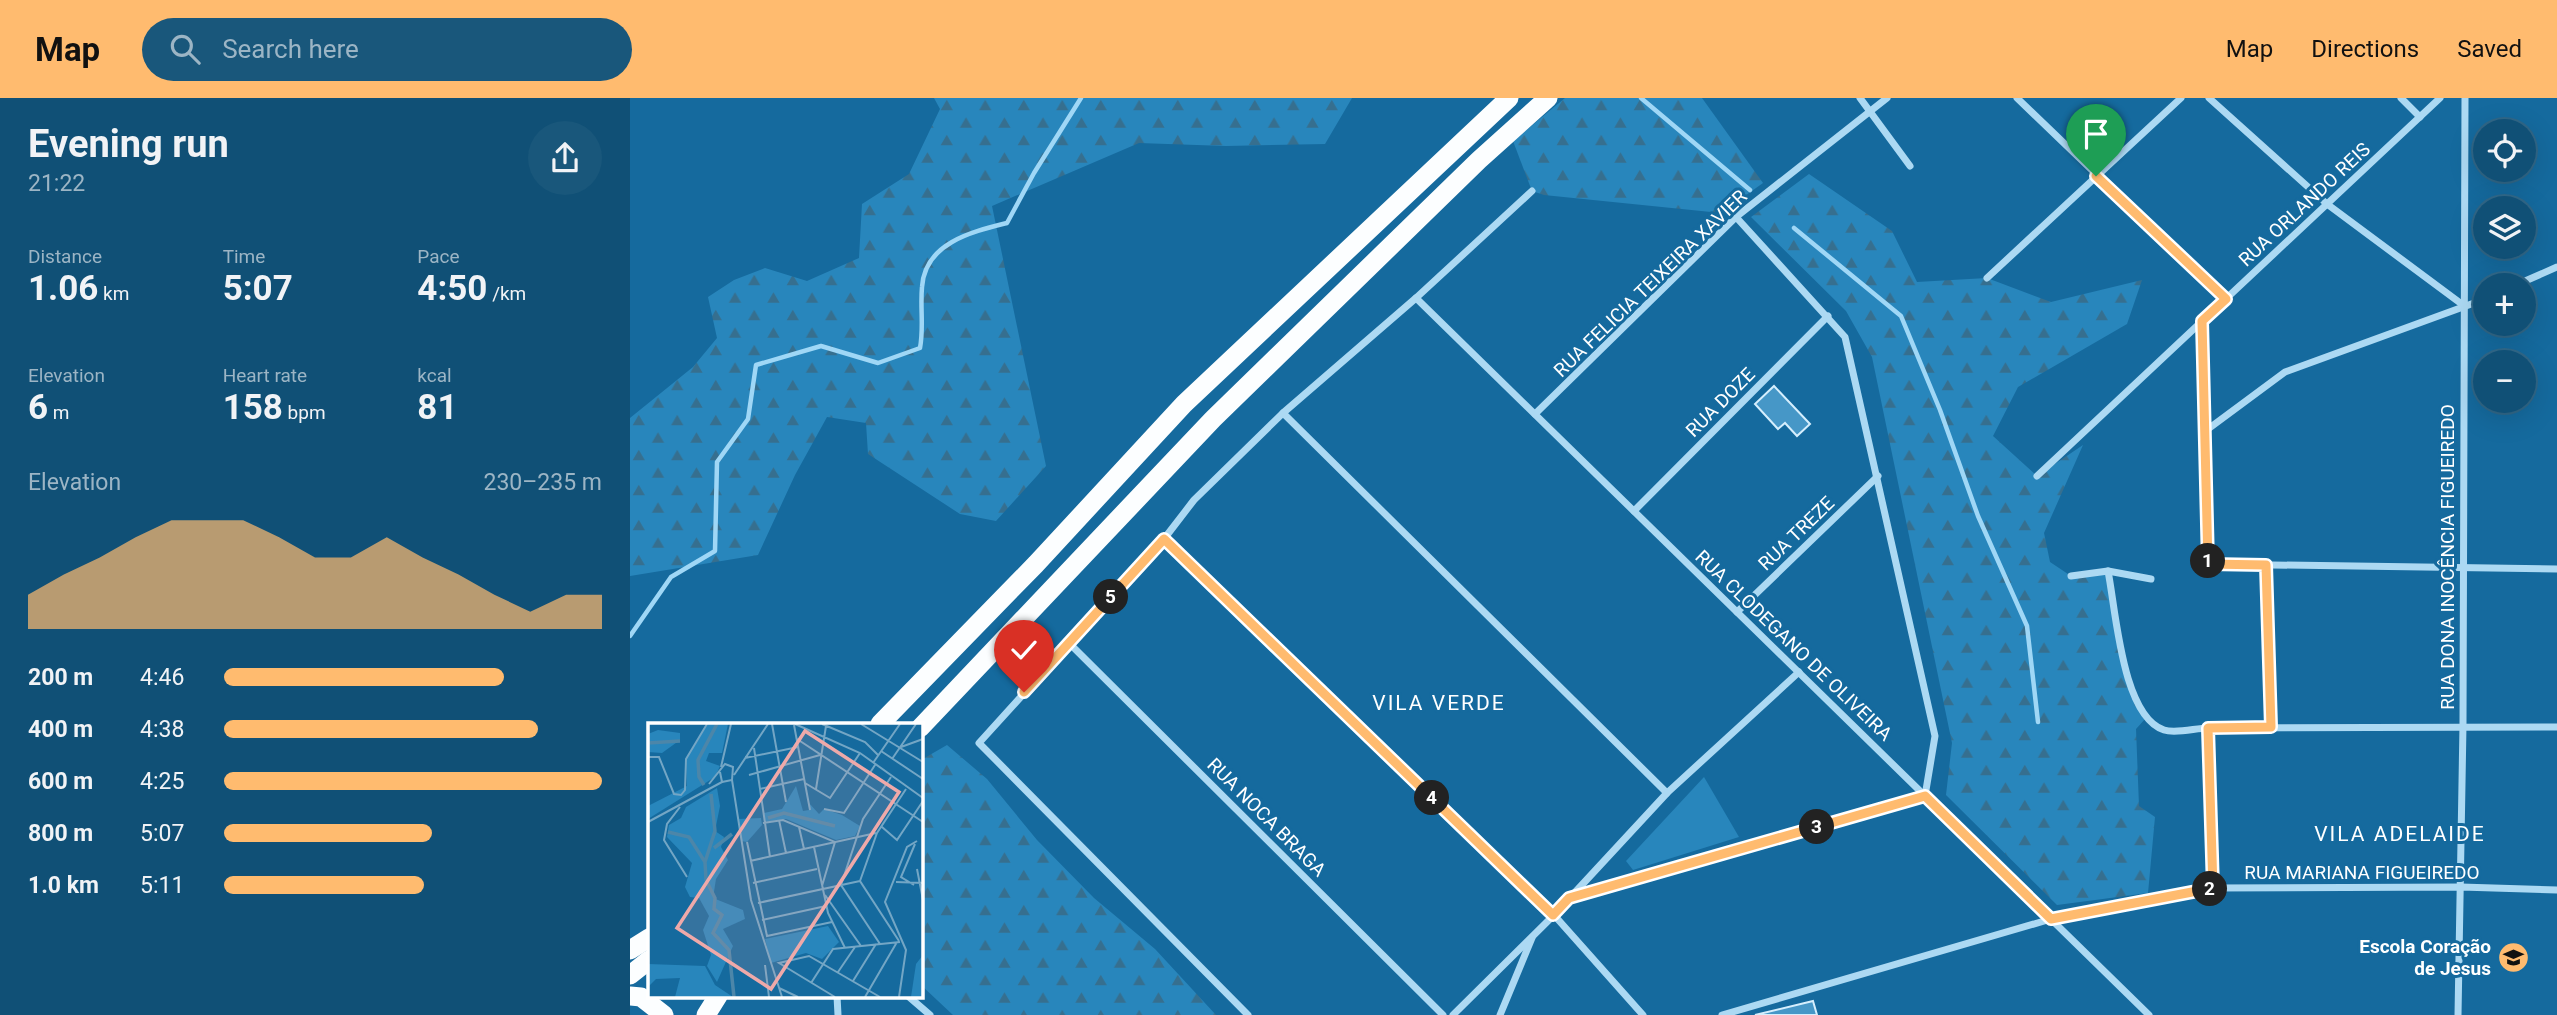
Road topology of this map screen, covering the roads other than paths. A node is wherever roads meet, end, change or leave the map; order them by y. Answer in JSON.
{"nodes":[{"id":1,"x":1509,"y":98,"type":"edge"},
{"id":2,"x":1549,"y":98,"type":"edge"},
{"id":3,"x":1860,"y":98,"type":"edge"},
{"id":4,"x":1886,"y":98,"type":"edge"},
{"id":5,"x":2017,"y":98,"type":"edge"},
{"id":6,"x":2181,"y":98,"type":"edge"},
{"id":7,"x":2209,"y":98,"type":"edge"},
{"id":8,"x":2401,"y":98,"type":"edge"},
{"id":9,"x":2440,"y":98,"type":"edge"},
{"id":10,"x":2465,"y":98,"type":"edge"},
{"id":11,"x":1870,"y":111,"type":"junction"},
{"id":12,"x":2420,"y":117,"type":"junction"},
{"id":13,"x":1910,"y":166,"type":"dead end"},
{"id":14,"x":2096,"y":176,"type":"junction"},
{"id":15,"x":1532,"y":191,"type":"dead end"},
{"id":16,"x":2327,"y":204,"type":"junction"},
{"id":17,"x":1736,"y":218,"type":"junction"},
{"id":18,"x":2557,"y":267,"type":"edge"},
{"id":19,"x":2536,"y":276,"type":"edge"},
{"id":20,"x":1987,"y":278,"type":"dead end"},
{"id":21,"x":1416,"y":298,"type":"junction"},
{"id":22,"x":2226,"y":299,"type":"junction"},
{"id":23,"x":2473,"y":303,"type":"edge"},
{"id":24,"x":2463,"y":307,"type":"junction"},
{"id":25,"x":1828,"y":316,"type":"junction"},
{"id":26,"x":2202,"y":321,"type":"junction"},
{"id":27,"x":1283,"y":413,"type":"junction"},
{"id":28,"x":1535,"y":414,"type":"junction"},
{"id":29,"x":2204,"y":432,"type":"junction"},
{"id":30,"x":2038,"y":476,"type":"dead end"},
{"id":31,"x":1878,"y":477,"type":"junction"},
{"id":32,"x":1634,"y":511,"type":"junction"},
{"id":33,"x":1164,"y":539,"type":"junction"},
{"id":34,"x":2266,"y":565,"type":"junction"},
{"id":35,"x":2463,"y":566,"type":"junction"},
{"id":36,"x":2557,"y":569,"type":"edge"},
{"id":37,"x":2108,"y":572,"type":"junction"},
{"id":38,"x":2071,"y":576,"type":"dead end"},
{"id":39,"x":2151,"y":579,"type":"dead end"},
{"id":40,"x":1737,"y":612,"type":"junction"},
{"id":41,"x":1068,"y":642,"type":"junction"},
{"id":42,"x":1799,"y":673,"type":"junction"},
{"id":43,"x":881,"y":723,"type":"edge"},
{"id":44,"x":2463,"y":725,"type":"junction"},
{"id":45,"x":922,"y":726,"type":"edge"},
{"id":46,"x":2271,"y":727,"type":"junction"},
{"id":47,"x":2557,"y":727,"type":"edge"},
{"id":48,"x":2208,"y":728,"type":"junction"},
{"id":49,"x":1667,"y":793,"type":"junction"},
{"id":50,"x":1925,"y":796,"type":"junction"},
{"id":51,"x":2461,"y":887,"type":"junction"},
{"id":52,"x":2213,"y":888,"type":"junction"},
{"id":53,"x":2557,"y":890,"type":"edge"},
{"id":54,"x":1569,"y":898,"type":"junction"},
{"id":55,"x":1553,"y":915,"type":"junction"},
{"id":56,"x":2051,"y":919,"type":"junction"},
{"id":57,"x":1533,"y":934,"type":"junction"},
{"id":58,"x":648,"y":939,"type":"edge"},
{"id":59,"x":630,"y":950,"type":"edge"},
{"id":60,"x":648,"y":961,"type":"edge"},
{"id":61,"x":630,"y":975,"type":"edge"},
{"id":62,"x":630,"y":996,"type":"edge"},
{"id":63,"x":717,"y":998,"type":"edge"},
{"id":64,"x":723,"y":998,"type":"edge"},
{"id":65,"x":910,"y":998,"type":"edge"},
{"id":66,"x":664,"y":1015,"type":"edge"},
{"id":67,"x":706,"y":1015,"type":"edge"},
{"id":68,"x":719,"y":1015,"type":"edge"},
{"id":69,"x":930,"y":1015,"type":"edge"},
{"id":70,"x":1248,"y":1015,"type":"edge"},
{"id":71,"x":1443,"y":1015,"type":"edge"},
{"id":72,"x":1452,"y":1015,"type":"edge"},
{"id":73,"x":1500,"y":1015,"type":"edge"},
{"id":74,"x":1643,"y":1015,"type":"edge"},
{"id":75,"x":1722,"y":1015,"type":"edge"},
{"id":76,"x":2149,"y":1015,"type":"edge"},
{"id":77,"x":2458,"y":1015,"type":"edge"}],
"edges":[{"from":1,"to":43,"type":"highway"},
{"from":2,"to":45,"type":"highway"},
{"from":3,"to":11,"type":"street"},
{"from":4,"to":11,"type":"street","name":"RUA FELICIA TEIXEIRA XAVIER"},
{"from":5,"to":14,"type":"street"},
{"from":6,"to":14,"type":"street"},
{"from":7,"to":16,"type":"street"},
{"from":8,"to":12,"type":"street"},
{"from":9,"to":12,"type":"street","name":"RUA ORLANDO REIS"},
{"from":10,"to":24,"type":"street","name":"RUA DONA INOCÊNCIA FIGUEIREDO"},
{"from":11,"to":13,"type":"street"},
{"from":11,"to":17,"type":"street","name":"RUA FELICIA TEIXEIRA XAVIER"},
{"from":12,"to":16,"type":"street","name":"RUA ORLANDO REIS"},
{"from":14,"to":20,"type":"street"},
{"from":14,"to":22,"type":"street"},
{"from":15,"to":21,"type":"street"},
{"from":16,"to":22,"type":"street","name":"RUA ORLANDO REIS"},
{"from":16,"to":24,"type":"street"},
{"from":17,"to":25,"type":"street"},
{"from":17,"to":28,"type":"street","name":"RUA FELICIA TEIXEIRA XAVIER"},
{"from":18,"to":19,"type":"street"},
{"from":21,"to":27,"type":"street"},
{"from":21,"to":28,"type":"street","name":"RUA CLODEGANO DE OLIVEIRA"},
{"from":22,"to":26,"type":"street","name":"RUA ORLANDO REIS"},
{"from":23,"to":24,"type":"street"},
{"from":24,"to":29,"type":"street"},
{"from":24,"to":35,"type":"street","name":"RUA DONA INOCÊNCIA FIGUEIREDO"},
{"from":25,"to":31,"type":"street"},
{"from":25,"to":32,"type":"street","name":"RUA DOZE"},
{"from":26,"to":29,"type":"street"},
{"from":26,"to":30,"type":"street","name":"RUA ORLANDO REIS"},
{"from":27,"to":33,"type":"street"},
{"from":27,"to":49,"type":"street"},
{"from":28,"to":32,"type":"street","name":"RUA CLODEGANO DE OLIVEIRA"},
{"from":29,"to":34,"type":"street"},
{"from":31,"to":40,"type":"street","name":"RUA TREZE"},
{"from":31,"to":50,"type":"street"},
{"from":32,"to":40,"type":"street","name":"RUA CLODEGANO DE OLIVEIRA"},
{"from":33,"to":41,"type":"street"},
{"from":33,"to":55,"type":"street"},
{"from":34,"to":35,"type":"street"},
{"from":34,"to":46,"type":"street"},
{"from":35,"to":36,"type":"street"},
{"from":35,"to":44,"type":"street","name":"RUA DONA INOCÊNCIA FIGUEIREDO"},
{"from":37,"to":38,"type":"street"},
{"from":37,"to":39,"type":"street"},
{"from":37,"to":48,"type":"street"},
{"from":40,"to":42,"type":"street","name":"RUA CLODEGANO DE OLIVEIRA"},
{"from":41,"to":70,"type":"street"},
{"from":41,"to":71,"type":"street","name":"RUA NOCA BRAGA"},
{"from":42,"to":49,"type":"street"},
{"from":42,"to":50,"type":"street","name":"RUA CLODEGANO DE OLIVEIRA"},
{"from":44,"to":46,"type":"street"},
{"from":44,"to":47,"type":"street"},
{"from":44,"to":51,"type":"street","name":"RUA DONA INOCÊNCIA FIGUEIREDO"},
{"from":46,"to":48,"type":"street"},
{"from":48,"to":52,"type":"street"},
{"from":49,"to":54,"type":"street"},
{"from":50,"to":54,"type":"street"},
{"from":50,"to":56,"type":"street","name":"RUA CLODEGANO DE OLIVEIRA"},
{"from":51,"to":52,"type":"street","name":"RUA MARIANA FIGUEIREDO"},
{"from":51,"to":53,"type":"street","name":"RUA MARIANA FIGUEIREDO"},
{"from":51,"to":77,"type":"street","name":"RUA DONA INOCÊNCIA FIGUEIREDO"},
{"from":52,"to":56,"type":"street","name":"RUA MARIANA FIGUEIREDO"},
{"from":54,"to":55,"type":"street"},
{"from":55,"to":57,"type":"street"},
{"from":55,"to":74,"type":"street"},
{"from":56,"to":75,"type":"street","name":"RUA MARIANA FIGUEIREDO"},
{"from":56,"to":76,"type":"street","name":"RUA CLODEGANO DE OLIVEIRA"},
{"from":57,"to":72,"type":"street"},
{"from":57,"to":73,"type":"street"},
{"from":58,"to":59,"type":"highway"},
{"from":60,"to":61,"type":"highway"},
{"from":62,"to":66,"type":"highway"},
{"from":63,"to":67,"type":"highway"},
{"from":64,"to":68,"type":"highway"},
{"from":65,"to":69,"type":"street"}]}
